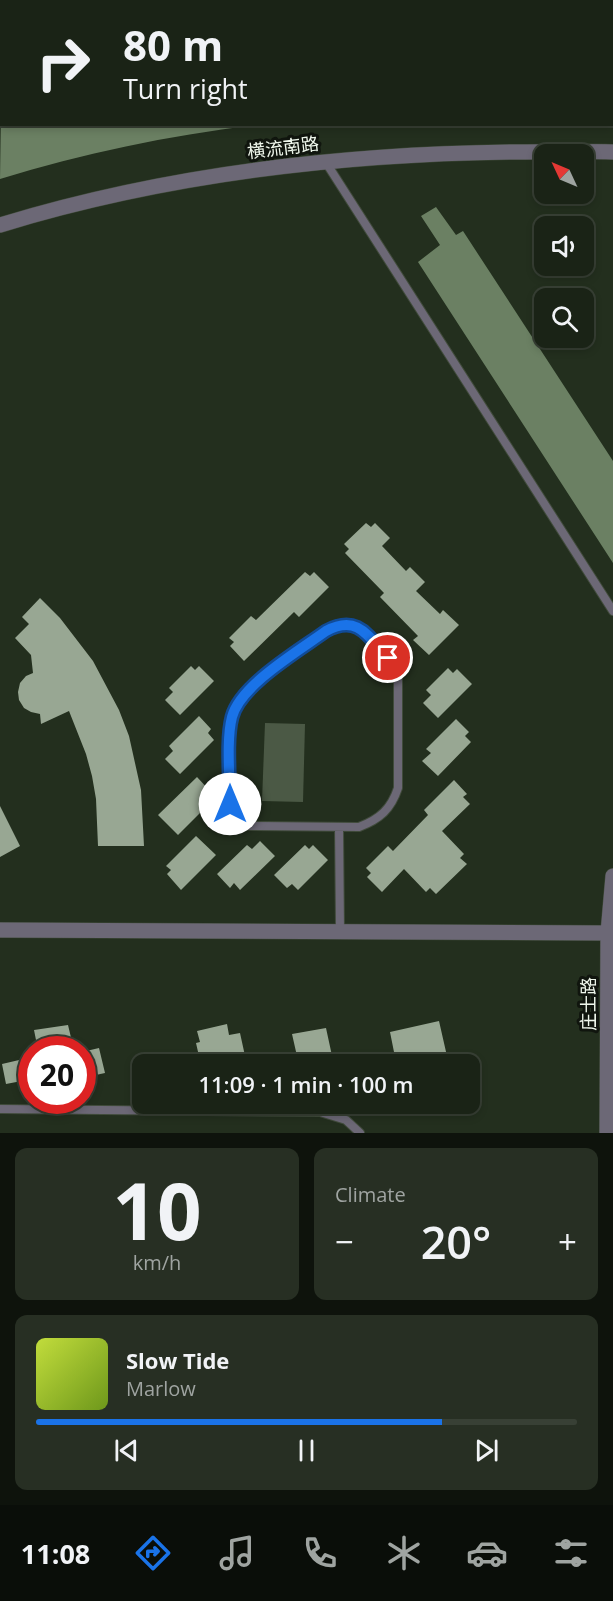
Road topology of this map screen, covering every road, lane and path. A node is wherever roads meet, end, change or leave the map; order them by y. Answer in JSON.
{"nodes":[{"id":1,"x":613,"y":152,"type":"edge"},
{"id":2,"x":325,"y":161,"type":"junction"},
{"id":3,"x":0,"y":225,"type":"edge"},
{"id":4,"x":613,"y":611,"type":"edge"},
{"id":5,"x":339,"y":827,"type":"junction"},
{"id":6,"x":613,"y":876,"type":"edge"},
{"id":7,"x":0,"y":930,"type":"edge"},
{"id":8,"x":340,"y":931,"type":"junction"},
{"id":9,"x":608,"y":933,"type":"junction"},
{"id":10,"x":0,"y":1109,"type":"edge"},
{"id":11,"x":360,"y":1133,"type":"edge"},
{"id":12,"x":607,"y":1133,"type":"edge"}],
"edges":[{"from":1,"to":2,"type":"street","name":"横流南路"},
{"from":2,"to":3,"type":"street","name":"横流南路"},
{"from":2,"to":4,"type":"lane"},
{"from":5,"to":5,"type":"lane"},
{"from":5,"to":8,"type":"lane"},
{"from":6,"to":9,"type":"street","name":"庄士路"},
{"from":7,"to":8,"type":"street"},
{"from":8,"to":9,"type":"street"},
{"from":9,"to":12,"type":"street","name":"庄士路"},
{"from":10,"to":11,"type":"lane"}]}
